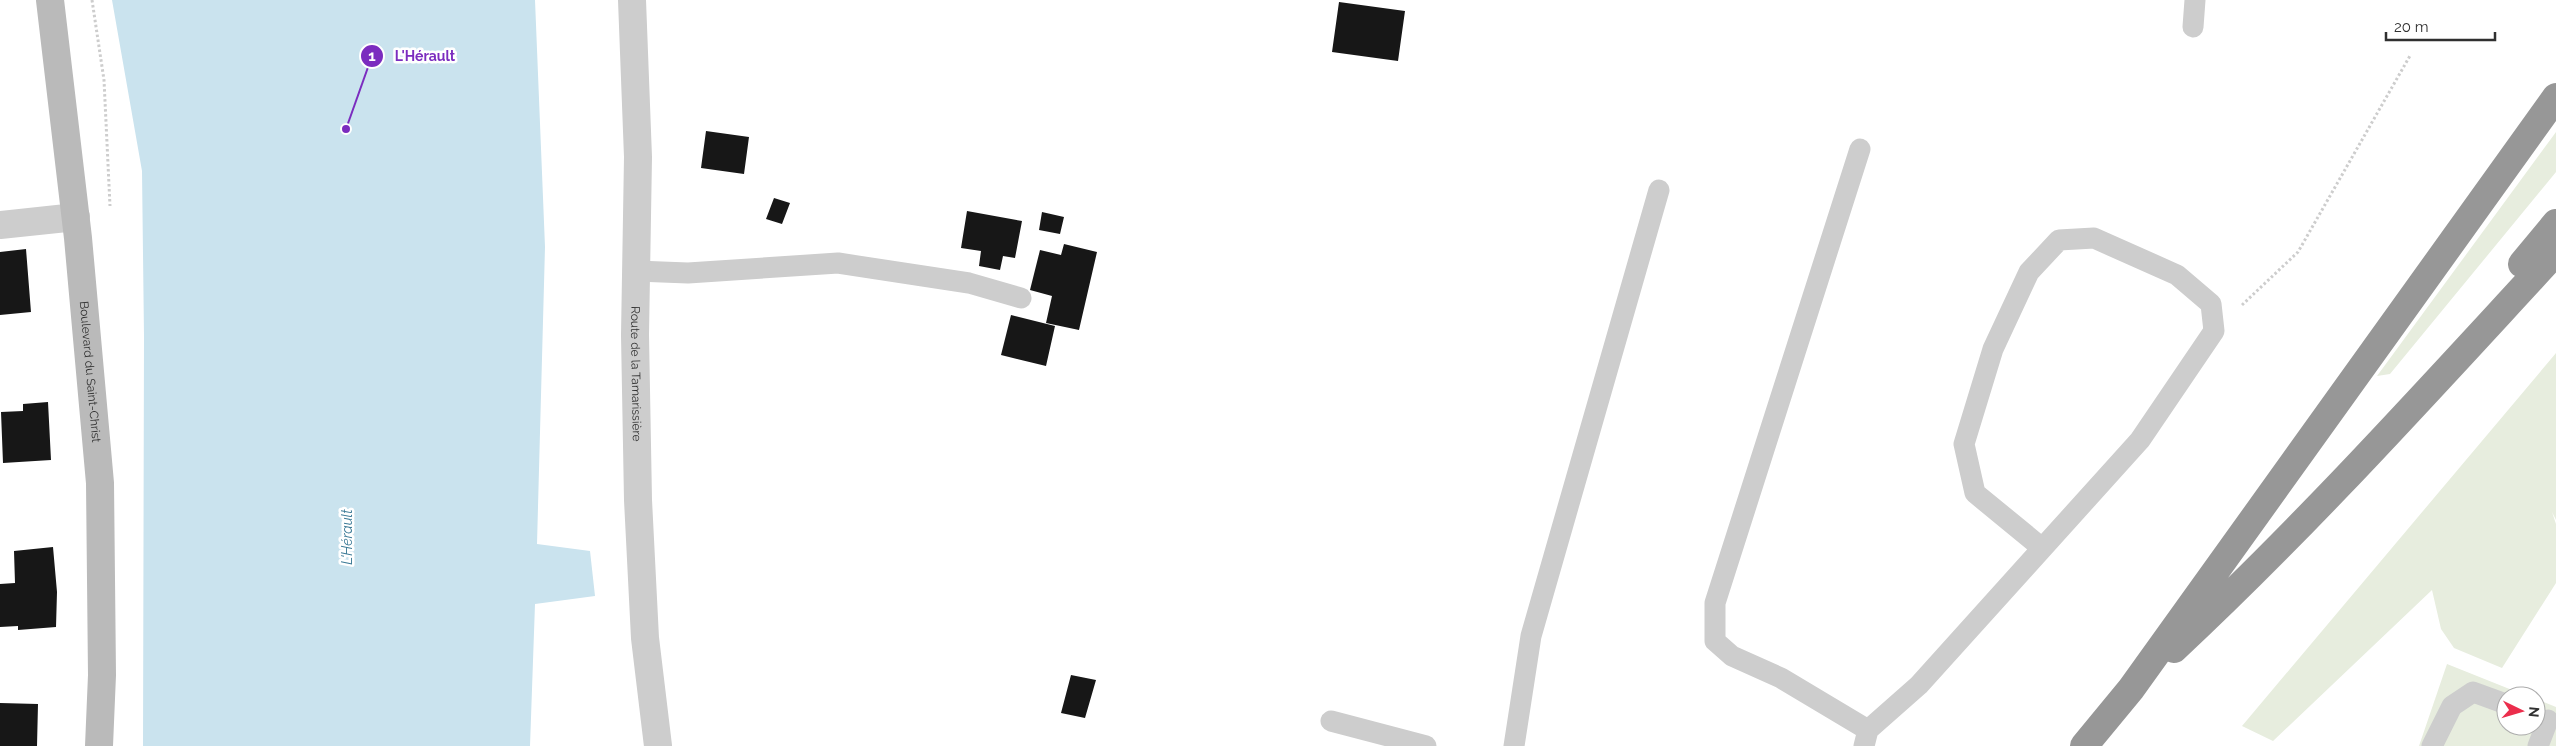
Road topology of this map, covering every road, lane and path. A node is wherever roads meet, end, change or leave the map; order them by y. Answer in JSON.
{"nodes":[{"id":1,"x":50,"y":0,"type":"edge"},
{"id":2,"x":632,"y":0,"type":"edge"},
{"id":3,"x":2195,"y":0,"type":"edge"},
{"id":4,"x":2193,"y":27,"type":"dead end"},
{"id":5,"x":2411,"y":54,"type":"dead end"},
{"id":6,"x":2556,"y":97,"type":"edge"},
{"id":7,"x":1860,"y":149,"type":"dead end"},
{"id":8,"x":1658,"y":190,"type":"dead end"},
{"id":9,"x":76,"y":216,"type":"junction"},
{"id":10,"x":2556,"y":223,"type":"edge"},
{"id":11,"x":0,"y":225,"type":"edge"},
{"id":12,"x":2556,"y":252,"type":"edge"},
{"id":13,"x":636,"y":271,"type":"junction"},
{"id":14,"x":1021,"y":298,"type":"dead end"},
{"id":15,"x":2214,"y":332,"type":"junction"},
{"id":16,"x":2357,"y":467,"type":"junction"},
{"id":17,"x":2042,"y":548,"type":"junction"},
{"id":18,"x":2131,"y":689,"type":"junction"},
{"id":19,"x":2496,"y":700,"type":"edge"},
{"id":20,"x":2547,"y":720,"type":"edge"},
{"id":21,"x":1331,"y":721,"type":"dead end"},
{"id":22,"x":1866,"y":738,"type":"edge"},
{"id":23,"x":99,"y":746,"type":"edge"},
{"id":24,"x":658,"y":746,"type":"edge"},
{"id":25,"x":1426,"y":746,"type":"edge"},
{"id":26,"x":1514,"y":746,"type":"edge"},
{"id":27,"x":2084,"y":746,"type":"edge"},
{"id":28,"x":2432,"y":746,"type":"edge"},
{"id":29,"x":2538,"y":746,"type":"edge"}],
"edges":[{"from":1,"to":9,"type":"street","name":"Boulevard du Saint-Christ"},
{"from":2,"to":13,"type":"street","name":"Route de la Tamarissière"},
{"from":3,"to":4,"type":"lane"},
{"from":5,"to":15,"type":"path"},
{"from":6,"to":18,"type":"highway"},
{"from":7,"to":22,"type":"lane"},
{"from":8,"to":26,"type":"lane"},
{"from":9,"to":11,"type":"street"},
{"from":9,"to":23,"type":"street","name":"Boulevard du Saint-Christ"},
{"from":10,"to":16,"type":"highway"},
{"from":12,"to":16,"type":"highway"},
{"from":13,"to":14,"type":"lane"},
{"from":13,"to":24,"type":"street","name":"Route de la Tamarissière"},
{"from":15,"to":17,"type":"lane"},
{"from":15,"to":17,"type":"lane"},
{"from":16,"to":18,"type":"highway"},
{"from":17,"to":22,"type":"lane"},
{"from":18,"to":27,"type":"highway"},
{"from":19,"to":28,"type":"lane"},
{"from":20,"to":29,"type":"lane"},
{"from":21,"to":25,"type":"lane"}]}
